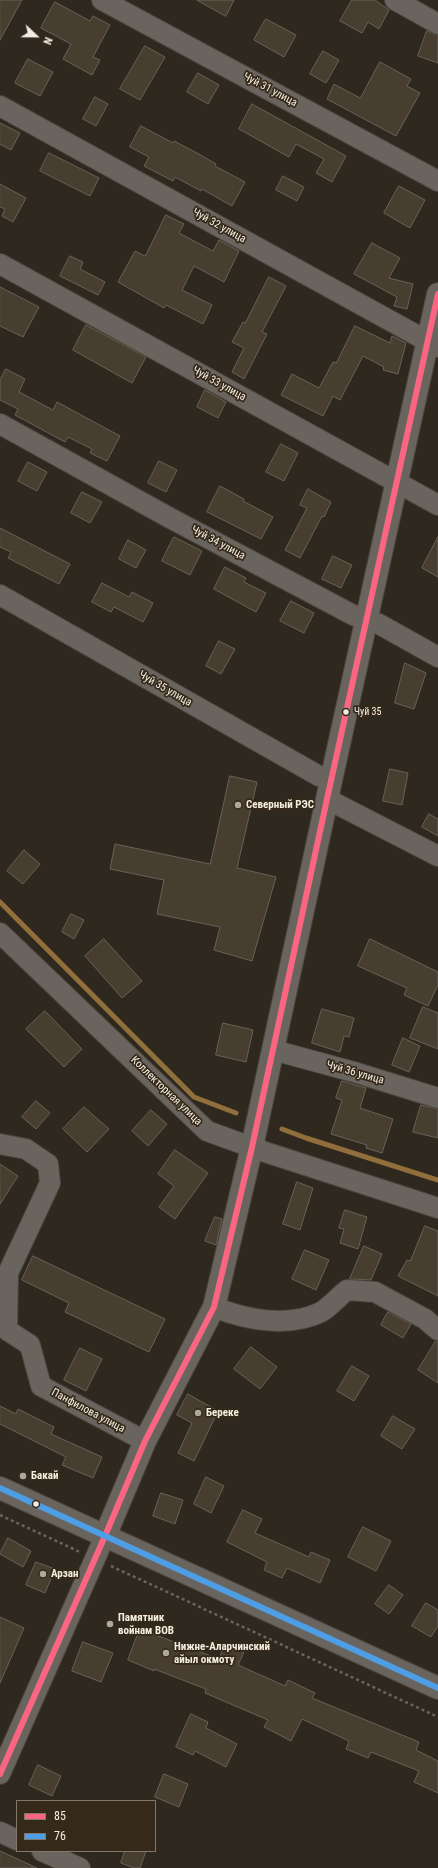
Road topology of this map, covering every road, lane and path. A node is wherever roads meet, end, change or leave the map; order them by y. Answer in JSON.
{"nodes":[{"id":1,"x":102,"y":0,"type":"edge"},
{"id":2,"x":395,"y":0,"type":"edge"},
{"id":3,"x":438,"y":24,"type":"edge"},
{"id":4,"x":0,"y":106,"type":"edge"},
{"id":5,"x":438,"y":181,"type":"edge"},
{"id":6,"x":0,"y":264,"type":"edge"},
{"id":7,"x":438,"y":294,"type":"edge"},
{"id":8,"x":433,"y":344,"type":"edge"},
{"id":9,"x":0,"y":424,"type":"edge"},
{"id":10,"x":397,"y":483,"type":"junction"},
{"id":11,"x":438,"y":505,"type":"edge"},
{"id":12,"x":0,"y":595,"type":"edge"},
{"id":13,"x":367,"y":620,"type":"junction"},
{"id":14,"x":438,"y":657,"type":"edge"},
{"id":15,"x":329,"y":789,"type":"junction"},
{"id":16,"x":438,"y":856,"type":"edge"},
{"id":17,"x":0,"y":933,"type":"edge"},
{"id":18,"x":273,"y":1050,"type":"junction"},
{"id":19,"x":438,"y":1098,"type":"edge"},
{"id":20,"x":0,"y":1144,"type":"edge"},
{"id":21,"x":252,"y":1147,"type":"junction"},
{"id":22,"x":438,"y":1208,"type":"edge"},
{"id":23,"x":214,"y":1307,"type":"junction"},
{"id":24,"x":438,"y":1330,"type":"edge"},
{"id":25,"x":145,"y":1440,"type":"junction"},
{"id":26,"x":0,"y":1488,"type":"edge"},
{"id":27,"x":0,"y":1515,"type":"edge"},
{"id":28,"x":105,"y":1536,"type":"junction"},
{"id":29,"x":95,"y":1559,"type":"junction"},
{"id":30,"x":438,"y":1688,"type":"edge"},
{"id":31,"x":438,"y":1717,"type":"edge"},
{"id":32,"x":0,"y":1772,"type":"edge"},
{"id":33,"x":0,"y":1832,"type":"edge"},
{"id":34,"x":16,"y":1840,"type":"edge"},
{"id":35,"x":44,"y":1852,"type":"edge"},
{"id":36,"x":80,"y":1868,"type":"edge"}],
"edges":[{"from":1,"to":5,"type":"street","name":"Чуй 31 улица"},
{"from":2,"to":3,"type":"street"},
{"from":4,"to":8,"type":"street","name":"Чуй 32 улица"},
{"from":6,"to":10,"type":"street","name":"Чуй 33 улица"},
{"from":7,"to":8,"type":"street"},
{"from":8,"to":10,"type":"street"},
{"from":9,"to":13,"type":"street","name":"Чуй 34 улица"},
{"from":10,"to":11,"type":"street","name":"Чуй 33 улица"},
{"from":10,"to":13,"type":"street"},
{"from":12,"to":15,"type":"street","name":"Чуй 35 улица"},
{"from":13,"to":14,"type":"street","name":"Чуй 34 улица"},
{"from":13,"to":15,"type":"street"},
{"from":15,"to":16,"type":"street","name":"Чуй 35 улица"},
{"from":15,"to":18,"type":"street"},
{"from":17,"to":21,"type":"street","name":"Коллекторная улица"},
{"from":18,"to":19,"type":"street","name":"Чуй 36 улица"},
{"from":18,"to":21,"type":"street"},
{"from":20,"to":25,"type":"street","name":"Панфилова улица"},
{"from":21,"to":22,"type":"street","name":"Коллекторная улица"},
{"from":21,"to":23,"type":"street"},
{"from":23,"to":24,"type":"street"},
{"from":23,"to":25,"type":"street"},
{"from":25,"to":28,"type":"street"},
{"from":26,"to":28,"type":"street"},
{"from":27,"to":29,"type":"path"},
{"from":28,"to":29,"type":"street"},
{"from":28,"to":30,"type":"street"},
{"from":29,"to":31,"type":"path"},
{"from":29,"to":32,"type":"street"},
{"from":33,"to":34,"type":"street"},
{"from":35,"to":36,"type":"street"}]}
